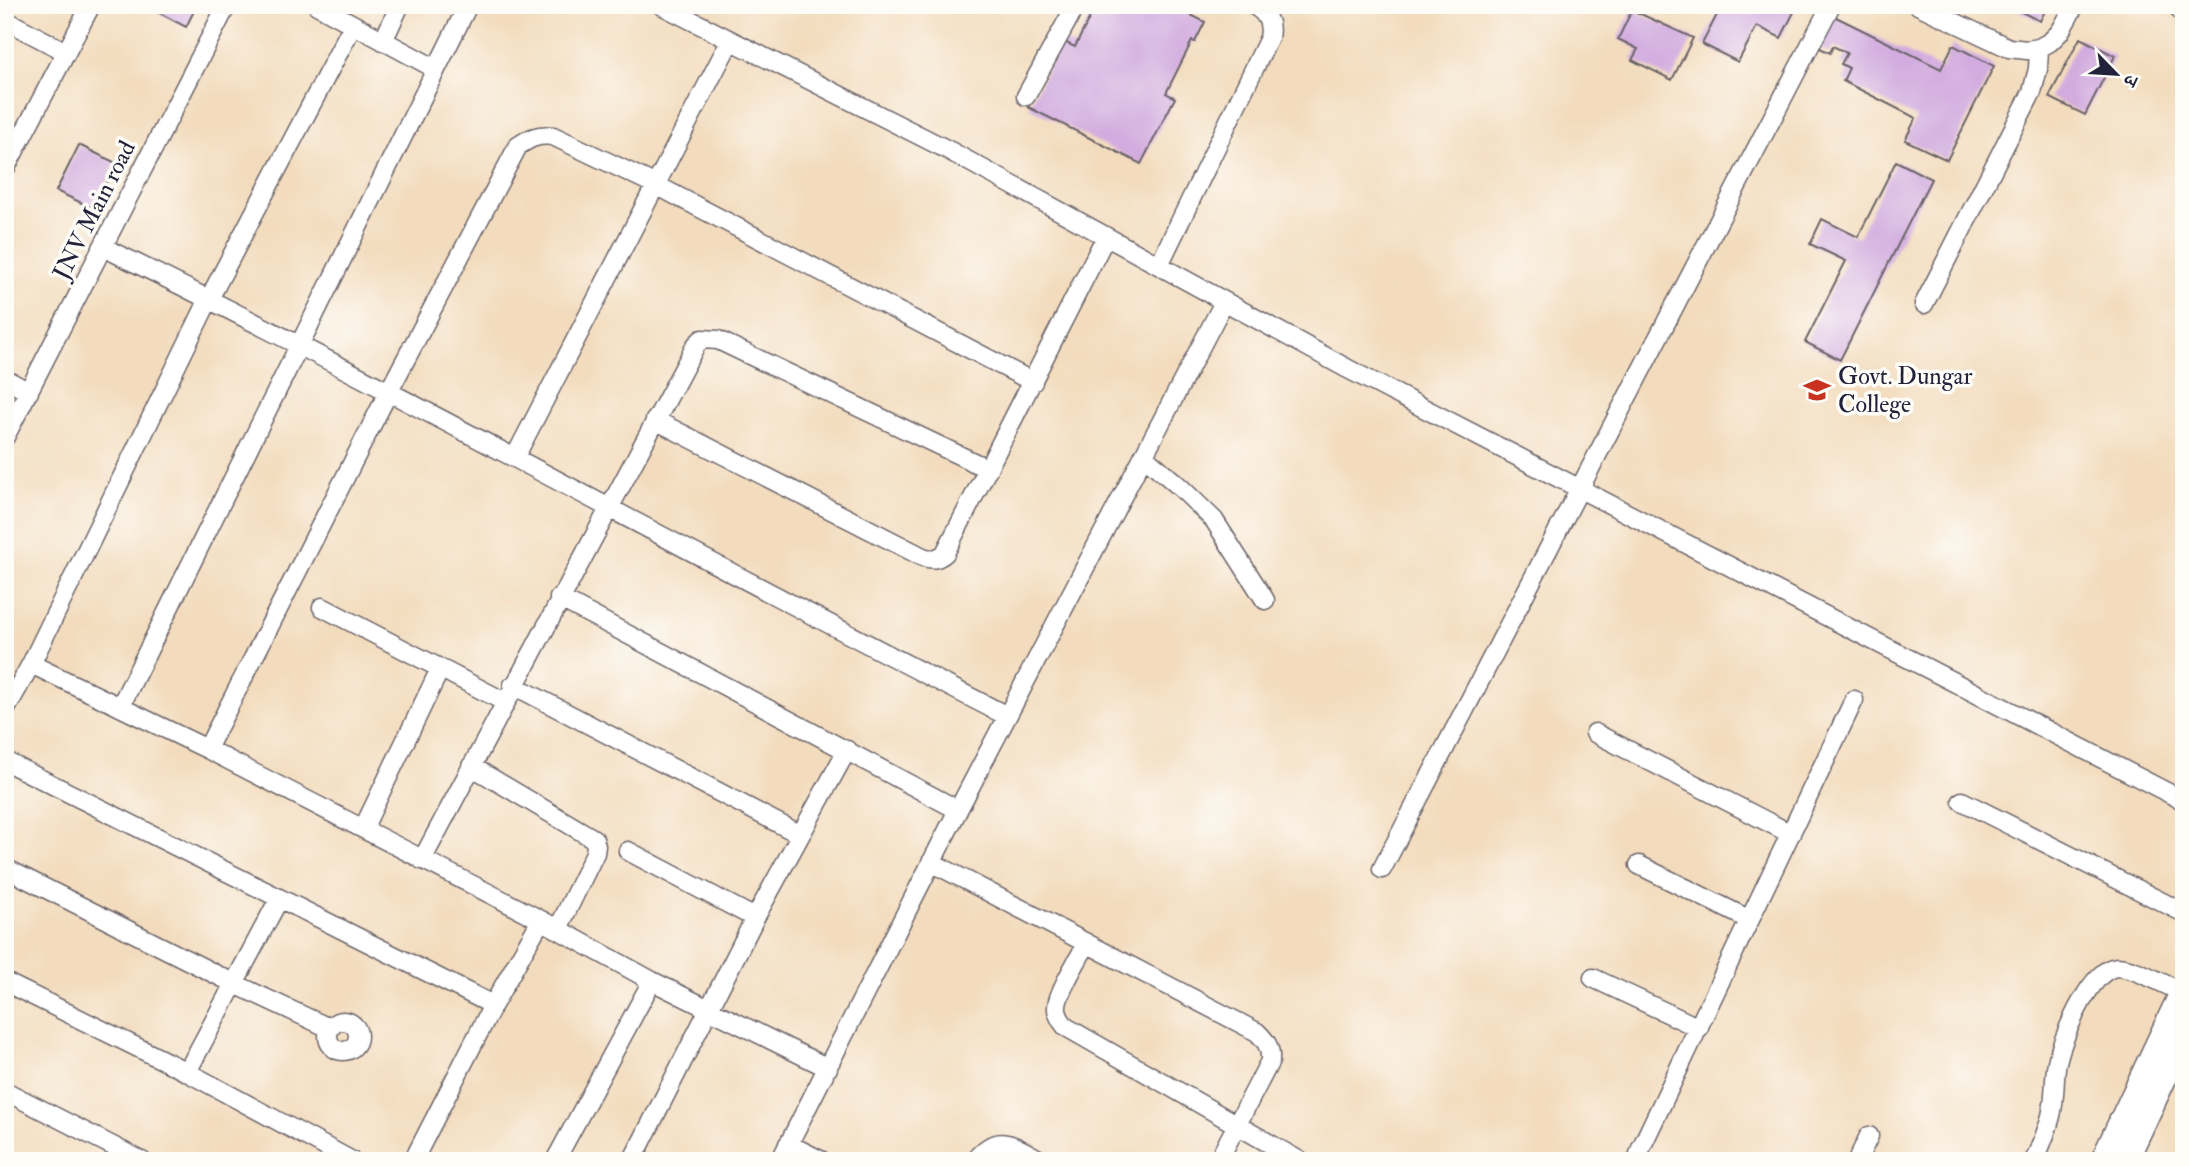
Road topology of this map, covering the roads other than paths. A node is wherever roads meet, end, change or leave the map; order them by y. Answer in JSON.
{"nodes":[{"id":1,"x":91,"y":5,"type":"edge"},
{"id":2,"x":228,"y":5,"type":"edge"},
{"id":3,"x":317,"y":5,"type":"edge"},
{"id":4,"x":400,"y":5,"type":"edge"},
{"id":5,"x":468,"y":5,"type":"edge"},
{"id":6,"x":661,"y":5,"type":"edge"},
{"id":7,"x":1076,"y":5,"type":"edge"},
{"id":8,"x":1254,"y":5,"type":"edge"},
{"id":9,"x":1831,"y":5,"type":"edge"},
{"id":10,"x":1919,"y":5,"type":"edge"},
{"id":11,"x":2075,"y":5,"type":"edge"},
{"id":12,"x":2176,"y":5,"type":"edge"},
{"id":13,"x":2184,"y":15,"type":"edge"},
{"id":14,"x":5,"y":20,"type":"edge"},
{"id":15,"x":353,"y":25,"type":"junction"},
{"id":16,"x":383,"y":41,"type":"junction"},
{"id":17,"x":730,"y":41,"type":"junction"},
{"id":18,"x":2039,"y":48,"type":"junction"},
{"id":19,"x":66,"y":52,"type":"junction"},
{"id":20,"x":436,"y":69,"type":"junction"},
{"id":21,"x":1026,"y":96,"type":"dead end"},
{"id":22,"x":13,"y":135,"type":"edge"},
{"id":23,"x":5,"y":169,"type":"edge"},
{"id":24,"x":654,"y":184,"type":"junction"},
{"id":25,"x":1105,"y":238,"type":"junction"},
{"id":26,"x":103,"y":247,"type":"junction"},
{"id":27,"x":1159,"y":265,"type":"junction"},
{"id":28,"x":209,"y":299,"type":"junction"},
{"id":29,"x":1224,"y":302,"type":"junction"},
{"id":30,"x":1924,"y":304,"type":"dead end"},
{"id":31,"x":299,"y":347,"type":"junction"},
{"id":32,"x":5,"y":379,"type":"edge"},
{"id":33,"x":1033,"y":382,"type":"junction"},
{"id":34,"x":29,"y":392,"type":"junction"},
{"id":35,"x":388,"y":393,"type":"junction"},
{"id":36,"x":655,"y":420,"type":"junction"},
{"id":37,"x":5,"y":437,"type":"edge"},
{"id":38,"x":1144,"y":456,"type":"junction"},
{"id":39,"x":515,"y":457,"type":"junction"},
{"id":40,"x":988,"y":469,"type":"junction"},
{"id":41,"x":1581,"y":488,"type":"junction"},
{"id":42,"x":608,"y":508,"type":"junction"},
{"id":43,"x":559,"y":598,"type":"junction"},
{"id":44,"x":1265,"y":600,"type":"dead end"},
{"id":45,"x":322,"y":607,"type":"dead end"},
{"id":46,"x":31,"y":664,"type":"junction"},
{"id":47,"x":440,"y":669,"type":"junction"},
{"id":48,"x":513,"y":685,"type":"junction"},
{"id":49,"x":1854,"y":700,"type":"dead end"},
{"id":50,"x":505,"y":702,"type":"junction"},
{"id":51,"x":120,"y":707,"type":"junction"},
{"id":52,"x":5,"y":711,"type":"edge"},
{"id":53,"x":1007,"y":716,"type":"junction"},
{"id":54,"x":1595,"y":733,"type":"dead end"},
{"id":55,"x":207,"y":749,"type":"junction"},
{"id":56,"x":847,"y":750,"type":"junction"},
{"id":57,"x":5,"y":761,"type":"edge"},
{"id":58,"x":471,"y":766,"type":"junction"},
{"id":59,"x":2184,"y":801,"type":"edge"},
{"id":60,"x":1962,"y":802,"type":"dead end"},
{"id":61,"x":958,"y":810,"type":"junction"},
{"id":62,"x":363,"y":830,"type":"junction"},
{"id":63,"x":799,"y":834,"type":"junction"},
{"id":64,"x":1791,"y":834,"type":"junction"},
{"id":65,"x":628,"y":851,"type":"dead end"},
{"id":66,"x":422,"y":860,"type":"junction"},
{"id":67,"x":931,"y":862,"type":"junction"},
{"id":68,"x":1639,"y":865,"type":"dead end"},
{"id":69,"x":5,"y":868,"type":"edge"},
{"id":70,"x":1382,"y":869,"type":"dead end"},
{"id":71,"x":279,"y":899,"type":"junction"},
{"id":72,"x":2184,"y":913,"type":"edge"},
{"id":73,"x":755,"y":918,"type":"junction"},
{"id":74,"x":541,"y":920,"type":"junction"},
{"id":75,"x":1750,"y":920,"type":"junction"},
{"id":76,"x":558,"y":929,"type":"junction"},
{"id":77,"x":1087,"y":943,"type":"junction"},
{"id":78,"x":1594,"y":978,"type":"dead end"},
{"id":79,"x":652,"y":981,"type":"junction"},
{"id":80,"x":5,"y":982,"type":"edge"},
{"id":81,"x":235,"y":984,"type":"junction"},
{"id":82,"x":2183,"y":990,"type":"edge"},
{"id":83,"x":494,"y":1005,"type":"junction"},
{"id":84,"x":708,"y":1009,"type":"junction"},
{"id":85,"x":329,"y":1028,"type":"dead end"},
{"id":86,"x":1699,"y":1028,"type":"junction"},
{"id":87,"x":2184,"y":1037,"type":"edge"},
{"id":88,"x":828,"y":1068,"type":"junction"},
{"id":89,"x":187,"y":1072,"type":"junction"},
{"id":90,"x":5,"y":1091,"type":"edge"},
{"id":91,"x":1236,"y":1126,"type":"junction"},
{"id":92,"x":1869,"y":1136,"type":"dead end"},
{"id":93,"x":788,"y":1144,"type":"junction"},
{"id":94,"x":142,"y":1161,"type":"edge"},
{"id":95,"x":352,"y":1161,"type":"edge"},
{"id":96,"x":413,"y":1161,"type":"edge"},
{"id":97,"x":555,"y":1161,"type":"edge"},
{"id":98,"x":632,"y":1161,"type":"edge"},
{"id":99,"x":780,"y":1161,"type":"edge"},
{"id":100,"x":822,"y":1161,"type":"edge"},
{"id":101,"x":974,"y":1161,"type":"edge"},
{"id":102,"x":1043,"y":1161,"type":"edge"},
{"id":103,"x":1218,"y":1161,"type":"edge"},
{"id":104,"x":1300,"y":1161,"type":"edge"},
{"id":105,"x":1637,"y":1161,"type":"edge"},
{"id":106,"x":1857,"y":1161,"type":"edge"},
{"id":107,"x":2034,"y":1161,"type":"edge"},
{"id":108,"x":2102,"y":1161,"type":"edge"},
{"id":109,"x":2126,"y":1161,"type":"edge"}],
"edges":[{"from":1,"to":19,"type":"street"},
{"from":2,"to":26,"type":"street","name":"JNV Main road"},
{"from":3,"to":15,"type":"street"},
{"from":4,"to":16,"type":"street"},
{"from":5,"to":20,"type":"street"},
{"from":6,"to":17,"type":"street"},
{"from":7,"to":21,"type":"street"},
{"from":8,"to":27,"type":"street"},
{"from":9,"to":41,"type":"street"},
{"from":10,"to":18,"type":"street"},
{"from":11,"to":18,"type":"street"},
{"from":12,"to":13,"type":"street"},
{"from":14,"to":19,"type":"street"},
{"from":15,"to":16,"type":"street"},
{"from":15,"to":28,"type":"street"},
{"from":16,"to":20,"type":"street"},
{"from":17,"to":24,"type":"street"},
{"from":17,"to":25,"type":"street"},
{"from":18,"to":30,"type":"street"},
{"from":19,"to":22,"type":"street"},
{"from":20,"to":31,"type":"street"},
{"from":22,"to":23,"type":"street"},
{"from":24,"to":33,"type":"street"},
{"from":24,"to":35,"type":"street"},
{"from":24,"to":39,"type":"street"},
{"from":25,"to":27,"type":"street"},
{"from":25,"to":33,"type":"street"},
{"from":26,"to":28,"type":"street"},
{"from":26,"to":34,"type":"street","name":"JNV Main road"},
{"from":27,"to":29,"type":"street"},
{"from":28,"to":31,"type":"street"},
{"from":28,"to":46,"type":"street"},
{"from":29,"to":38,"type":"street"},
{"from":29,"to":41,"type":"street"},
{"from":31,"to":35,"type":"street"},
{"from":31,"to":51,"type":"street"},
{"from":32,"to":34,"type":"street"},
{"from":33,"to":40,"type":"street"},
{"from":34,"to":37,"type":"street","name":"JNV Main road"},
{"from":35,"to":39,"type":"street"},
{"from":35,"to":55,"type":"street"},
{"from":36,"to":40,"type":"street"},
{"from":36,"to":40,"type":"street"},
{"from":36,"to":42,"type":"street"},
{"from":38,"to":44,"type":"street"},
{"from":38,"to":53,"type":"street"},
{"from":39,"to":42,"type":"street"},
{"from":41,"to":59,"type":"street"},
{"from":41,"to":70,"type":"street"},
{"from":42,"to":43,"type":"street"},
{"from":42,"to":53,"type":"street"},
{"from":43,"to":48,"type":"street"},
{"from":43,"to":56,"type":"street"},
{"from":45,"to":47,"type":"street"},
{"from":46,"to":51,"type":"street"},
{"from":46,"to":52,"type":"street"},
{"from":47,"to":50,"type":"street"},
{"from":47,"to":62,"type":"street"},
{"from":48,"to":50,"type":"street"},
{"from":48,"to":63,"type":"street"},
{"from":49,"to":64,"type":"street"},
{"from":50,"to":58,"type":"street"},
{"from":51,"to":55,"type":"street"},
{"from":53,"to":61,"type":"street"},
{"from":54,"to":64,"type":"street"},
{"from":55,"to":62,"type":"street"},
{"from":56,"to":61,"type":"street"},
{"from":56,"to":63,"type":"street"},
{"from":57,"to":71,"type":"street"},
{"from":58,"to":66,"type":"street"},
{"from":58,"to":76,"type":"street"},
{"from":60,"to":72,"type":"street"},
{"from":61,"to":67,"type":"street"},
{"from":62,"to":66,"type":"street"},
{"from":63,"to":73,"type":"street"},
{"from":64,"to":75,"type":"street"},
{"from":65,"to":73,"type":"street"},
{"from":66,"to":74,"type":"street"},
{"from":67,"to":77,"type":"street"},
{"from":67,"to":88,"type":"street"},
{"from":68,"to":75,"type":"street"},
{"from":69,"to":81,"type":"street"},
{"from":71,"to":81,"type":"street"},
{"from":71,"to":83,"type":"street"},
{"from":73,"to":84,"type":"street"},
{"from":74,"to":76,"type":"street"},
{"from":74,"to":83,"type":"street"},
{"from":75,"to":86,"type":"street"},
{"from":76,"to":79,"type":"street"},
{"from":77,"to":91,"type":"street"},
{"from":77,"to":91,"type":"street"},
{"from":78,"to":86,"type":"street"},
{"from":79,"to":84,"type":"street"},
{"from":79,"to":97,"type":"street"},
{"from":80,"to":89,"type":"street"},
{"from":81,"to":85,"type":"street"},
{"from":81,"to":89,"type":"street"},
{"from":82,"to":107,"type":"street"},
{"from":82,"to":108,"type":"main road"},
{"from":83,"to":96,"type":"street"},
{"from":84,"to":88,"type":"street"},
{"from":84,"to":98,"type":"street"},
{"from":86,"to":105,"type":"street"},
{"from":87,"to":109,"type":"main road"},
{"from":88,"to":93,"type":"street"},
{"from":89,"to":95,"type":"street"},
{"from":90,"to":94,"type":"street"},
{"from":91,"to":103,"type":"street"},
{"from":91,"to":104,"type":"street"},
{"from":92,"to":106,"type":"street"},
{"from":93,"to":99,"type":"street"},
{"from":93,"to":100,"type":"street"},
{"from":101,"to":102,"type":"street"}]}
